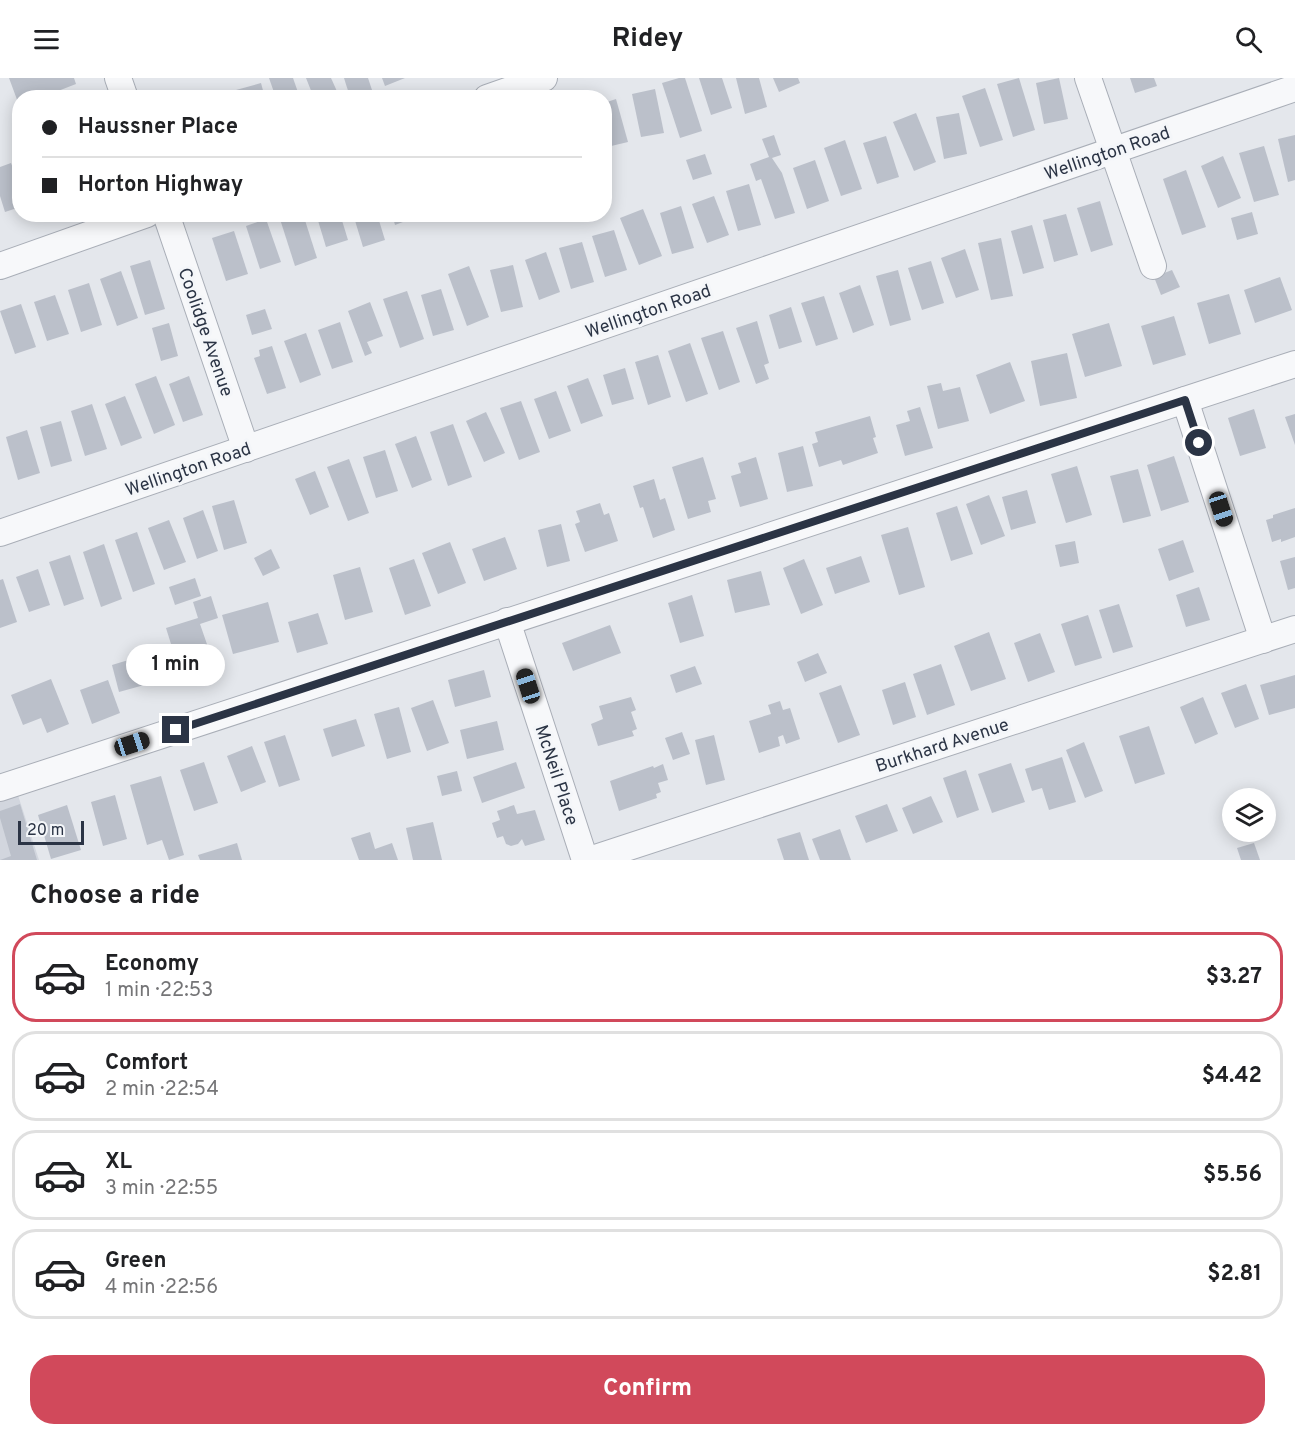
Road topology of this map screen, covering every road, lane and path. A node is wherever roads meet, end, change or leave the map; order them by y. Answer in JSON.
{"nodes":[{"id":1,"x":544,"y":78,"type":"edge"},
{"id":2,"x":1088,"y":78,"type":"edge"},
{"id":3,"x":1295,"y":88,"type":"edge"},
{"id":4,"x":510,"y":90,"type":"edge"},
{"id":5,"x":1113,"y":151,"type":"junction"},
{"id":6,"x":124,"y":222,"type":"edge"},
{"id":7,"x":169,"y":222,"type":"edge"},
{"id":8,"x":0,"y":266,"type":"edge"},
{"id":9,"x":1153,"y":266,"type":"dead end"},
{"id":10,"x":1295,"y":364,"type":"edge"},
{"id":11,"x":1185,"y":400,"type":"junction"},
{"id":12,"x":246,"y":449,"type":"junction"},
{"id":13,"x":0,"y":533,"type":"edge"},
{"id":14,"x":507,"y":621,"type":"junction"},
{"id":15,"x":1295,"y":629,"type":"edge"},
{"id":16,"x":1263,"y":640,"type":"junction"},
{"id":17,"x":0,"y":788,"type":"edge"},
{"id":18,"x":587,"y":860,"type":"edge"}],
"edges":[{"from":1,"to":4,"type":"street"},
{"from":2,"to":5,"type":"street"},
{"from":3,"to":5,"type":"street","name":"Wellington Road"},
{"from":5,"to":9,"type":"street"},
{"from":5,"to":12,"type":"street","name":"Wellington Road"},
{"from":6,"to":8,"type":"street"},
{"from":7,"to":12,"type":"street","name":"Coolidge Avenue"},
{"from":10,"to":11,"type":"street"},
{"from":11,"to":14,"type":"street"},
{"from":11,"to":16,"type":"street"},
{"from":12,"to":13,"type":"street","name":"Wellington Road"},
{"from":14,"to":17,"type":"street"},
{"from":14,"to":18,"type":"street","name":"McNeil Place"},
{"from":15,"to":16,"type":"street","name":"Burkhard Avenue"},
{"from":16,"to":18,"type":"street","name":"Burkhard Avenue"}]}
